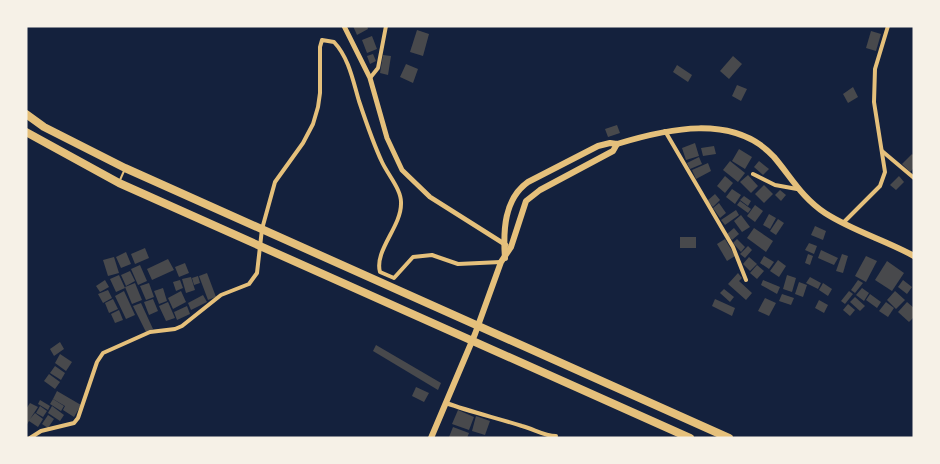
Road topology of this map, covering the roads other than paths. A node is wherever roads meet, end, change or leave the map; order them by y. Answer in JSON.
{"nodes":[{"id":1,"x":344,"y":26,"type":"edge"},
{"id":2,"x":386,"y":26,"type":"edge"},
{"id":3,"x":888,"y":26,"type":"edge"},
{"id":4,"x":370,"y":78,"type":"junction"},
{"id":5,"x":26,"y":114,"type":"edge"},
{"id":6,"x":665,"y":131,"type":"junction"},
{"id":7,"x":26,"y":132,"type":"edge"},
{"id":8,"x":617,"y":144,"type":"junction"},
{"id":9,"x":882,"y":151,"type":"junction"},
{"id":10,"x":126,"y":168,"type":"junction"},
{"id":11,"x":753,"y":174,"type":"dead end"},
{"id":12,"x":914,"y":178,"type":"edge"},
{"id":13,"x":119,"y":182,"type":"junction"},
{"id":14,"x":797,"y":188,"type":"junction"},
{"id":15,"x":843,"y":222,"type":"junction"},
{"id":16,"x":504,"y":244,"type":"junction"},
{"id":17,"x":511,"y":246,"type":"junction"},
{"id":18,"x":914,"y":256,"type":"edge"},
{"id":19,"x":503,"y":260,"type":"junction"},
{"id":20,"x":746,"y":280,"type":"dead end"},
{"id":21,"x":446,"y":403,"type":"junction"},
{"id":22,"x":556,"y":436,"type":"dead end"},
{"id":23,"x":30,"y":438,"type":"edge"},
{"id":24,"x":431,"y":438,"type":"edge"},
{"id":25,"x":690,"y":438,"type":"edge"},
{"id":26,"x":729,"y":438,"type":"edge"}],
"edges":[{"from":1,"to":4,"type":"street"},
{"from":2,"to":4,"type":"street"},
{"from":3,"to":9,"type":"street"},
{"from":4,"to":16,"type":"street"},
{"from":5,"to":10,"type":"highway"},
{"from":6,"to":8,"type":"main road"},
{"from":6,"to":14,"type":"main road"},
{"from":6,"to":20,"type":"street"},
{"from":7,"to":13,"type":"highway"},
{"from":8,"to":16,"type":"main road"},
{"from":8,"to":17,"type":"main road"},
{"from":9,"to":12,"type":"street"},
{"from":9,"to":15,"type":"street"},
{"from":10,"to":13,"type":"lane"},
{"from":10,"to":26,"type":"highway"},
{"from":11,"to":14,"type":"street"},
{"from":13,"to":25,"type":"highway"},
{"from":14,"to":15,"type":"main road"},
{"from":15,"to":18,"type":"main road"},
{"from":16,"to":17,"type":"street"},
{"from":16,"to":19,"type":"main road"},
{"from":17,"to":19,"type":"main road"},
{"from":19,"to":21,"type":"main road"},
{"from":19,"to":23,"type":"street"},
{"from":21,"to":22,"type":"street"},
{"from":21,"to":24,"type":"main road"}]}
